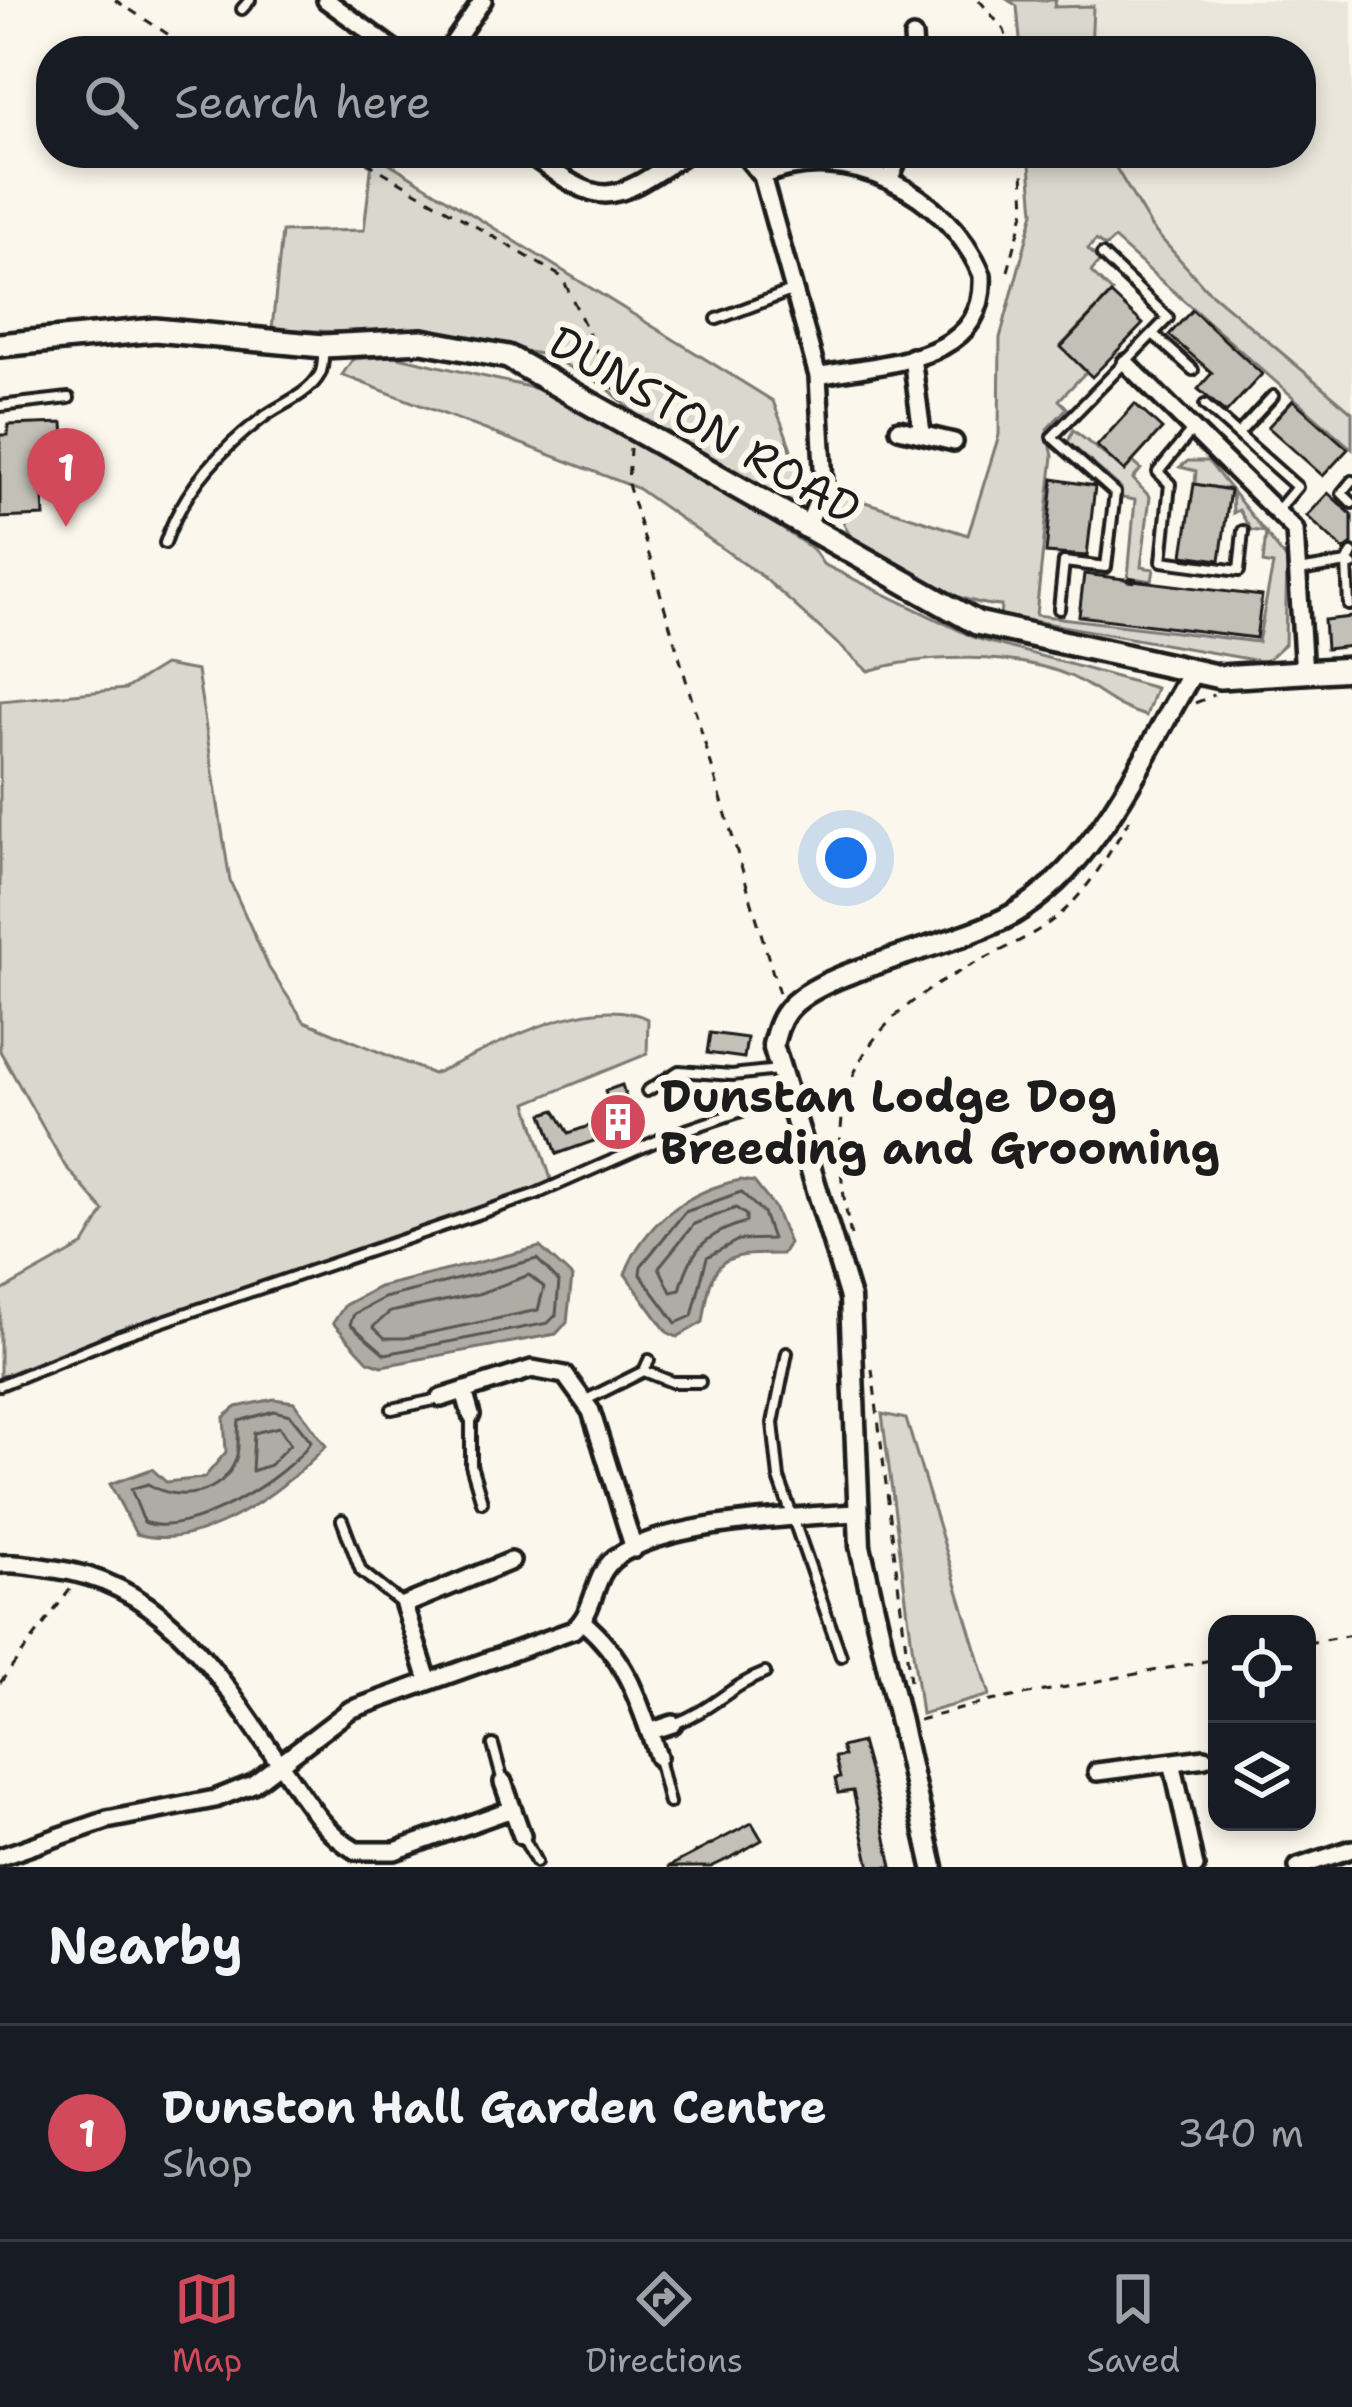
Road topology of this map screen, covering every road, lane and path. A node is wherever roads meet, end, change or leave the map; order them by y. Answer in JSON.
{"nodes":[{"id":1,"x":115,"y":0,"type":"edge"},
{"id":2,"x":250,"y":0,"type":"edge"},
{"id":3,"x":326,"y":0,"type":"edge"},
{"id":4,"x":483,"y":0,"type":"edge"},
{"id":5,"x":979,"y":0,"type":"edge"},
{"id":6,"x":242,"y":9,"type":"dead end"},
{"id":7,"x":171,"y":36,"type":"edge"},
{"id":8,"x":375,"y":36,"type":"edge"},
{"id":9,"x":458,"y":36,"type":"edge"},
{"id":10,"x":1006,"y":36,"type":"edge"},
{"id":11,"x":377,"y":168,"type":"edge"},
{"id":12,"x":547,"y":168,"type":"edge"},
{"id":13,"x":664,"y":168,"type":"edge"},
{"id":14,"x":758,"y":168,"type":"edge"},
{"id":15,"x":843,"y":168,"type":"edge"},
{"id":16,"x":894,"y":168,"type":"edge"},
{"id":17,"x":1023,"y":168,"type":"edge"},
{"id":18,"x":890,"y":178,"type":"junction"},
{"id":19,"x":1102,"y":255,"type":"dead end"},
{"id":20,"x":1008,"y":271,"type":"dead end"},
{"id":21,"x":796,"y":290,"type":"junction"},
{"id":22,"x":717,"y":319,"type":"dead end"},
{"id":23,"x":1153,"y":334,"type":"junction"},
{"id":24,"x":0,"y":345,"type":"edge"},
{"id":25,"x":323,"y":346,"type":"junction"},
{"id":26,"x":912,"y":356,"type":"junction"},
{"id":27,"x":1126,"y":363,"type":"junction"},
{"id":28,"x":1193,"y":370,"type":"dead end"},
{"id":29,"x":818,"y":376,"type":"junction"},
{"id":30,"x":1273,"y":396,"type":"dead end"},
{"id":31,"x":69,"y":398,"type":"dead end"},
{"id":32,"x":1205,"y":405,"type":"dead end"},
{"id":33,"x":0,"y":406,"type":"edge"},
{"id":34,"x":619,"y":416,"type":"junction"},
{"id":35,"x":899,"y":428,"type":"dead end"},
{"id":36,"x":1193,"y":429,"type":"junction"},
{"id":37,"x":922,"y":433,"type":"junction"},
{"id":38,"x":1238,"y":434,"type":"junction"},
{"id":39,"x":954,"y":442,"type":"dead end"},
{"id":40,"x":629,"y":451,"type":"dead end"},
{"id":41,"x":1352,"y":481,"type":"edge"},
{"id":42,"x":1352,"y":503,"type":"edge"},
{"id":43,"x":1277,"y":512,"type":"junction"},
{"id":44,"x":806,"y":530,"type":"junction"},
{"id":45,"x":1244,"y":531,"type":"dead end"},
{"id":46,"x":165,"y":543,"type":"dead end"},
{"id":47,"x":1352,"y":553,"type":"edge"},
{"id":48,"x":1349,"y":564,"type":"edge"},
{"id":49,"x":1298,"y":571,"type":"junction"},
{"id":50,"x":1349,"y":604,"type":"edge"},
{"id":51,"x":1059,"y":609,"type":"dead end"},
{"id":52,"x":1352,"y":669,"type":"edge"},
{"id":53,"x":1192,"y":673,"type":"junction"},
{"id":54,"x":1304,"y":674,"type":"junction"},
{"id":55,"x":1220,"y":677,"type":"junction"},
{"id":56,"x":1186,"y":710,"type":"dead end"},
{"id":57,"x":1132,"y":815,"type":"dead end"},
{"id":58,"x":789,"y":1007,"type":"junction"},
{"id":59,"x":780,"y":1070,"type":"junction"},
{"id":60,"x":647,"y":1090,"type":"dead end"},
{"id":61,"x":788,"y":1096,"type":"junction"},
{"id":62,"x":851,"y":1238,"type":"dead end"},
{"id":63,"x":787,"y":1353,"type":"dead end"},
{"id":64,"x":649,"y":1360,"type":"dead end"},
{"id":65,"x":871,"y":1363,"type":"dead end"},
{"id":66,"x":644,"y":1371,"type":"junction"},
{"id":67,"x":700,"y":1382,"type":"dead end"},
{"id":68,"x":0,"y":1384,"type":"edge"},
{"id":69,"x":464,"y":1391,"type":"junction"},
{"id":70,"x":441,"y":1398,"type":"joint"},
{"id":71,"x":586,"y":1400,"type":"junction"},
{"id":72,"x":392,"y":1408,"type":"dead end"},
{"id":73,"x":471,"y":1415,"type":"joint"},
{"id":74,"x":482,"y":1502,"type":"dead end"},
{"id":75,"x":856,"y":1513,"type":"junction"},
{"id":76,"x":790,"y":1517,"type":"junction"},
{"id":77,"x":342,"y":1520,"type":"dead end"},
{"id":78,"x":634,"y":1550,"type":"junction"},
{"id":79,"x":511,"y":1561,"type":"dead end"},
{"id":80,"x":0,"y":1564,"type":"edge"},
{"id":81,"x":82,"y":1573,"type":"junction"},
{"id":82,"x":404,"y":1605,"type":"junction"},
{"id":83,"x":583,"y":1622,"type":"junction"},
{"id":84,"x":1352,"y":1635,"type":"edge"},
{"id":85,"x":1316,"y":1641,"type":"edge"},
{"id":86,"x":841,"y":1656,"type":"dead end"},
{"id":87,"x":1208,"y":1661,"type":"edge"},
{"id":88,"x":765,"y":1673,"type":"dead end"},
{"id":89,"x":428,"y":1680,"type":"junction"},
{"id":90,"x":0,"y":1683,"type":"edge"},
{"id":91,"x":898,"y":1696,"type":"junction"},
{"id":92,"x":673,"y":1724,"type":"joint"},
{"id":93,"x":903,"y":1725,"type":"junction"},
{"id":94,"x":649,"y":1732,"type":"junction"},
{"id":95,"x":494,"y":1745,"type":"dead end"},
{"id":96,"x":658,"y":1757,"type":"joint"},
{"id":97,"x":1205,"y":1758,"type":"dead end"},
{"id":98,"x":280,"y":1764,"type":"junction"},
{"id":99,"x":1173,"y":1766,"type":"junction"},
{"id":100,"x":1097,"y":1772,"type":"dead end"},
{"id":101,"x":503,"y":1781,"type":"joint"},
{"id":102,"x":669,"y":1803,"type":"dead end"},
{"id":103,"x":512,"y":1809,"type":"junction"},
{"id":104,"x":522,"y":1836,"type":"joint"},
{"id":105,"x":1352,"y":1849,"type":"edge"},
{"id":106,"x":0,"y":1857,"type":"edge"},
{"id":107,"x":353,"y":1859,"type":"edge"},
{"id":108,"x":536,"y":1862,"type":"dead end"},
{"id":109,"x":933,"y":1867,"type":"edge"},
{"id":110,"x":1195,"y":1867,"type":"edge"},
{"id":111,"x":1298,"y":1867,"type":"edge"}],
"edges":[{"from":1,"to":7,"type":"path"},
{"from":2,"to":6,"type":"lane"},
{"from":3,"to":8,"type":"street"},
{"from":4,"to":9,"type":"street"},
{"from":5,"to":10,"type":"path"},
{"from":11,"to":34,"type":"path"},
{"from":12,"to":13,"type":"street"},
{"from":14,"to":21,"type":"street"},
{"from":15,"to":18,"type":"street"},
{"from":16,"to":18,"type":"street"},
{"from":17,"to":20,"type":"path"},
{"from":18,"to":26,"type":"street"},
{"from":19,"to":23,"type":"lane"},
{"from":21,"to":22,"type":"lane"},
{"from":21,"to":29,"type":"street"},
{"from":23,"to":27,"type":"lane"},
{"from":23,"to":28,"type":"lane"},
{"from":24,"to":25,"type":"main road","name":"DUNSTON ROAD"},
{"from":25,"to":34,"type":"main road","name":"DUNSTON ROAD"},
{"from":25,"to":46,"type":"lane"},
{"from":26,"to":29,"type":"street"},
{"from":26,"to":37,"type":"street"},
{"from":27,"to":36,"type":"street"},
{"from":27,"to":51,"type":"lane"},
{"from":29,"to":44,"type":"street"},
{"from":30,"to":38,"type":"lane"},
{"from":31,"to":33,"type":"lane"},
{"from":32,"to":38,"type":"lane"},
{"from":34,"to":44,"type":"main road","name":"DUNSTON ROAD"},
{"from":35,"to":37,"type":"street"},
{"from":36,"to":43,"type":"street"},
{"from":36,"to":45,"type":"lane"},
{"from":37,"to":39,"type":"street"},
{"from":38,"to":43,"type":"lane"},
{"from":40,"to":58,"type":"path"},
{"from":41,"to":42,"type":"lane"},
{"from":43,"to":49,"type":"street"},
{"from":44,"to":53,"type":"main road","name":"DUNSTON ROAD"},
{"from":47,"to":48,"type":"lane"},
{"from":48,"to":49,"type":"lane"},
{"from":48,"to":50,"type":"lane"},
{"from":49,"to":54,"type":"street"},
{"from":52,"to":54,"type":"main road","name":"DUNSTON ROAD"},
{"from":53,"to":55,"type":"main road","name":"DUNSTON ROAD"},
{"from":53,"to":58,"type":"street"},
{"from":54,"to":55,"type":"main road","name":"DUNSTON ROAD"},
{"from":55,"to":56,"type":"path"},
{"from":57,"to":62,"type":"path"},
{"from":58,"to":59,"type":"street"},
{"from":59,"to":60,"type":"lane"},
{"from":59,"to":61,"type":"street"},
{"from":61,"to":68,"type":"lane"},
{"from":61,"to":75,"type":"street"},
{"from":63,"to":76,"type":"lane"},
{"from":64,"to":66,"type":"lane"},
{"from":65,"to":91,"type":"path"},
{"from":66,"to":67,"type":"lane"},
{"from":66,"to":71,"type":"lane"},
{"from":69,"to":70,"type":"street"},
{"from":69,"to":71,"type":"street"},
{"from":69,"to":73,"type":"street"},
{"from":70,"to":72,"type":"lane"},
{"from":71,"to":78,"type":"street"},
{"from":73,"to":74,"type":"lane"},
{"from":75,"to":76,"type":"street"},
{"from":75,"to":91,"type":"street"},
{"from":76,"to":78,"type":"street"},
{"from":76,"to":86,"type":"lane"},
{"from":77,"to":82,"type":"lane"},
{"from":78,"to":83,"type":"street"},
{"from":79,"to":82,"type":"street"},
{"from":80,"to":81,"type":"street"},
{"from":81,"to":90,"type":"path"},
{"from":81,"to":98,"type":"street"},
{"from":82,"to":89,"type":"street"},
{"from":83,"to":89,"type":"street"},
{"from":83,"to":94,"type":"street"},
{"from":84,"to":85,"type":"path"},
{"from":87,"to":93,"type":"path"},
{"from":88,"to":92,"type":"lane"},
{"from":89,"to":98,"type":"street"},
{"from":91,"to":93,"type":"street"},
{"from":92,"to":94,"type":"street"},
{"from":93,"to":109,"type":"street"},
{"from":94,"to":96,"type":"street"},
{"from":95,"to":101,"type":"lane"},
{"from":96,"to":102,"type":"lane"},
{"from":97,"to":99,"type":"street"},
{"from":98,"to":106,"type":"street"},
{"from":98,"to":107,"type":"street"},
{"from":99,"to":100,"type":"street"},
{"from":99,"to":110,"type":"street"},
{"from":101,"to":103,"type":"street"},
{"from":103,"to":104,"type":"street"},
{"from":103,"to":107,"type":"street"},
{"from":104,"to":108,"type":"lane"},
{"from":105,"to":111,"type":"street"}]}
